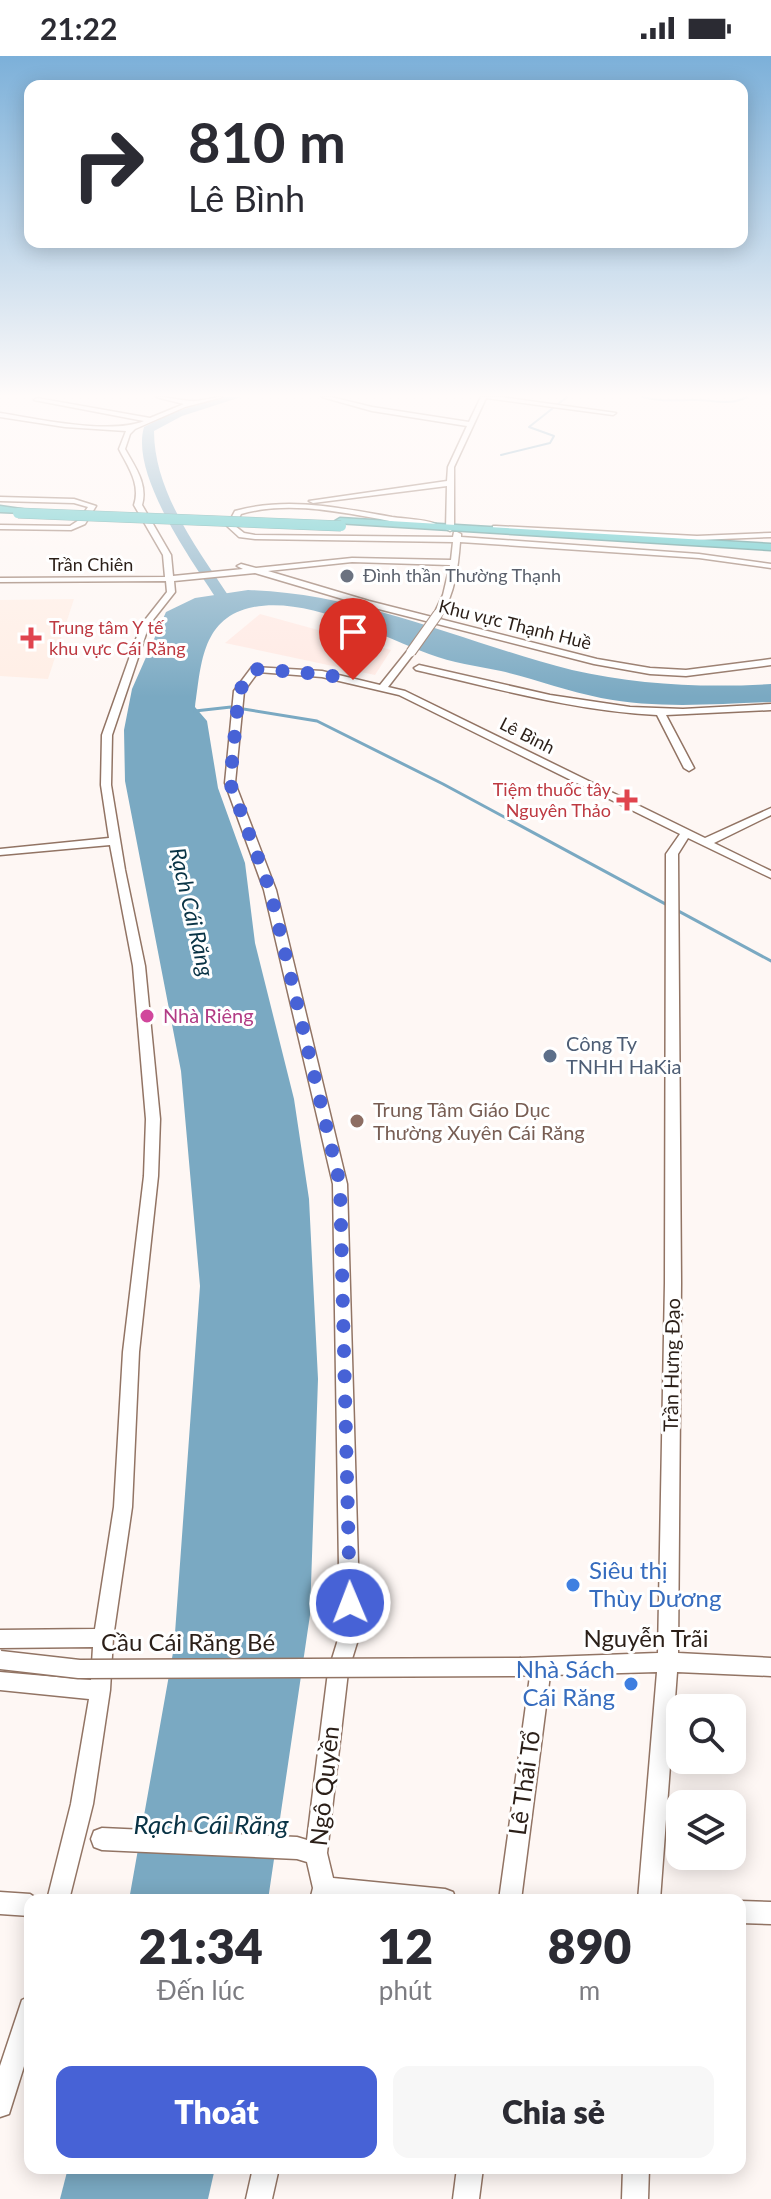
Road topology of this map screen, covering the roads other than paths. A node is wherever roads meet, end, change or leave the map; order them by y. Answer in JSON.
{"nodes":[{"id":1,"x":141,"y":497,"type":"edge"},
{"id":2,"x":348,"y":497,"type":"edge"},
{"id":3,"x":452,"y":497,"type":"edge"},
{"id":4,"x":0,"y":499,"type":"edge"},
{"id":5,"x":311,"y":508,"type":"junction"},
{"id":6,"x":0,"y":511,"type":"edge"},
{"id":7,"x":340,"y":524,"type":"junction"},
{"id":8,"x":427,"y":524,"type":"junction"},
{"id":9,"x":0,"y":527,"type":"edge"},
{"id":10,"x":414,"y":527,"type":"junction"},
{"id":11,"x":453,"y":532,"type":"junction"},
{"id":12,"x":771,"y":535,"type":"edge"},
{"id":13,"x":506,"y":537,"type":"junction"},
{"id":14,"x":482,"y":540,"type":"junction"},
{"id":15,"x":769,"y":549,"type":"edge"},
{"id":16,"x":455,"y":563,"type":"junction"},
{"id":17,"x":771,"y":566,"type":"edge"},
{"id":18,"x":246,"y":570,"type":"junction"},
{"id":19,"x":176,"y":579,"type":"junction"},
{"id":20,"x":0,"y":580,"type":"edge"},
{"id":21,"x":771,"y":662,"type":"edge"},
{"id":22,"x":419,"y":668,"type":"dead end"},
{"id":23,"x":255,"y":669,"type":"joint"},
{"id":24,"x":383,"y":687,"type":"junction"},
{"id":25,"x":771,"y":707,"type":"edge"},
{"id":26,"x":660,"y":712,"type":"junction"},
{"id":27,"x":689,"y":768,"type":"dead end"},
{"id":28,"x":771,"y":811,"type":"edge"},
{"id":29,"x":685,"y":834,"type":"junction"},
{"id":30,"x":114,"y":841,"type":"junction"},
{"id":31,"x":704,"y":843,"type":"junction"},
{"id":32,"x":0,"y":852,"type":"edge"},
{"id":33,"x":771,"y":875,"type":"edge"},
{"id":34,"x":103,"y":1638,"type":"junction"},
{"id":35,"x":0,"y":1639,"type":"edge"},
{"id":36,"x":0,"y":1660,"type":"edge"},
{"id":37,"x":668,"y":1662,"type":"junction"},
{"id":38,"x":531,"y":1666,"type":"junction"},
{"id":39,"x":771,"y":1667,"type":"edge"},
{"id":40,"x":0,"y":1681,"type":"edge"},
{"id":41,"x":100,"y":1690,"type":"junction"},
{"id":42,"x":102,"y":1839,"type":"dead end"},
{"id":43,"x":306,"y":1850,"type":"junction"},
{"id":44,"x":60,"y":1894,"type":"edge"},
{"id":45,"x":323,"y":1894,"type":"edge"},
{"id":46,"x":511,"y":1894,"type":"edge"},
{"id":47,"x":649,"y":1894,"type":"edge"},
{"id":48,"x":0,"y":1903,"type":"edge"},
{"id":49,"x":24,"y":1905,"type":"edge"},
{"id":50,"x":746,"y":1912,"type":"edge"},
{"id":51,"x":771,"y":1913,"type":"edge"},
{"id":52,"x":24,"y":2027,"type":"edge"},
{"id":53,"x":0,"y":2105,"type":"edge"},
{"id":54,"x":265,"y":2174,"type":"edge"},
{"id":55,"x":469,"y":2174,"type":"edge"},
{"id":56,"x":636,"y":2174,"type":"edge"},
{"id":57,"x":259,"y":2199,"type":"edge"},
{"id":58,"x":466,"y":2199,"type":"edge"},
{"id":59,"x":635,"y":2199,"type":"edge"}],
"edges":[{"from":1,"to":19,"type":"street"},
{"from":2,"to":5,"type":"street"},
{"from":3,"to":11,"type":"street"},
{"from":4,"to":9,"type":"street"},
{"from":5,"to":8,"type":"street"},
{"from":5,"to":11,"type":"street"},
{"from":6,"to":7,"type":"highway","bridge":true},
{"from":7,"to":10,"type":"highway"},
{"from":7,"to":11,"type":"highway"},
{"from":8,"to":10,"type":"street"},
{"from":8,"to":11,"type":"street"},
{"from":10,"to":11,"type":"highway"},
{"from":11,"to":12,"type":"street"},
{"from":11,"to":13,"type":"highway"},
{"from":11,"to":14,"type":"street"},
{"from":11,"to":15,"type":"highway"},
{"from":11,"to":16,"type":"street"},
{"from":13,"to":14,"type":"street"},
{"from":13,"to":15,"type":"highway"},
{"from":14,"to":17,"type":"street"},
{"from":16,"to":18,"type":"street","name":"Trần Chiên"},
{"from":16,"to":24,"type":"street","bridge":true},
{"from":18,"to":19,"type":"street","name":"Trần Chiên"},
{"from":18,"to":21,"type":"street","name":"Khu vực Thạnh Huề"},
{"from":19,"to":20,"type":"street","name":"Trần Chiên"},
{"from":19,"to":30,"type":"street"},
{"from":22,"to":26,"type":"street"},
{"from":23,"to":24,"type":"street","name":"Lê Bình"},
{"from":23,"to":43,"type":"street","name":"Ngô Quyền"},
{"from":24,"to":29,"type":"street","name":"Lê Bình"},
{"from":25,"to":26,"type":"street"},
{"from":26,"to":27,"type":"street"},
{"from":28,"to":31,"type":"street"},
{"from":29,"to":31,"type":"street","name":"Lê Bình"},
{"from":29,"to":37,"type":"street","name":"Trần Hưng Đạo"},
{"from":30,"to":32,"type":"street"},
{"from":30,"to":34,"type":"street"},
{"from":31,"to":33,"type":"street","name":"Lê Bình"},
{"from":34,"to":35,"type":"street"},
{"from":34,"to":41,"type":"street"},
{"from":36,"to":38,"type":"street","name":"Cầu Cái Răng Bé","bridge":true},
{"from":37,"to":38,"type":"street","name":"Nguyễn Trãi"},
{"from":37,"to":39,"type":"street","name":"Nguyễn Trãi"},
{"from":37,"to":47,"type":"street","name":"Trần Hưng Đạo"},
{"from":38,"to":46,"type":"street","name":"Lê Thái Tổ"},
{"from":40,"to":41,"type":"street"},
{"from":41,"to":44,"type":"street"},
{"from":42,"to":43,"type":"street"},
{"from":43,"to":45,"type":"street","name":"Ngô Quyền"},
{"from":48,"to":49,"type":"street"},
{"from":50,"to":51,"type":"street"},
{"from":52,"to":53,"type":"street"},
{"from":54,"to":57,"type":"street"},
{"from":55,"to":58,"type":"street"},
{"from":56,"to":59,"type":"street"}]}
